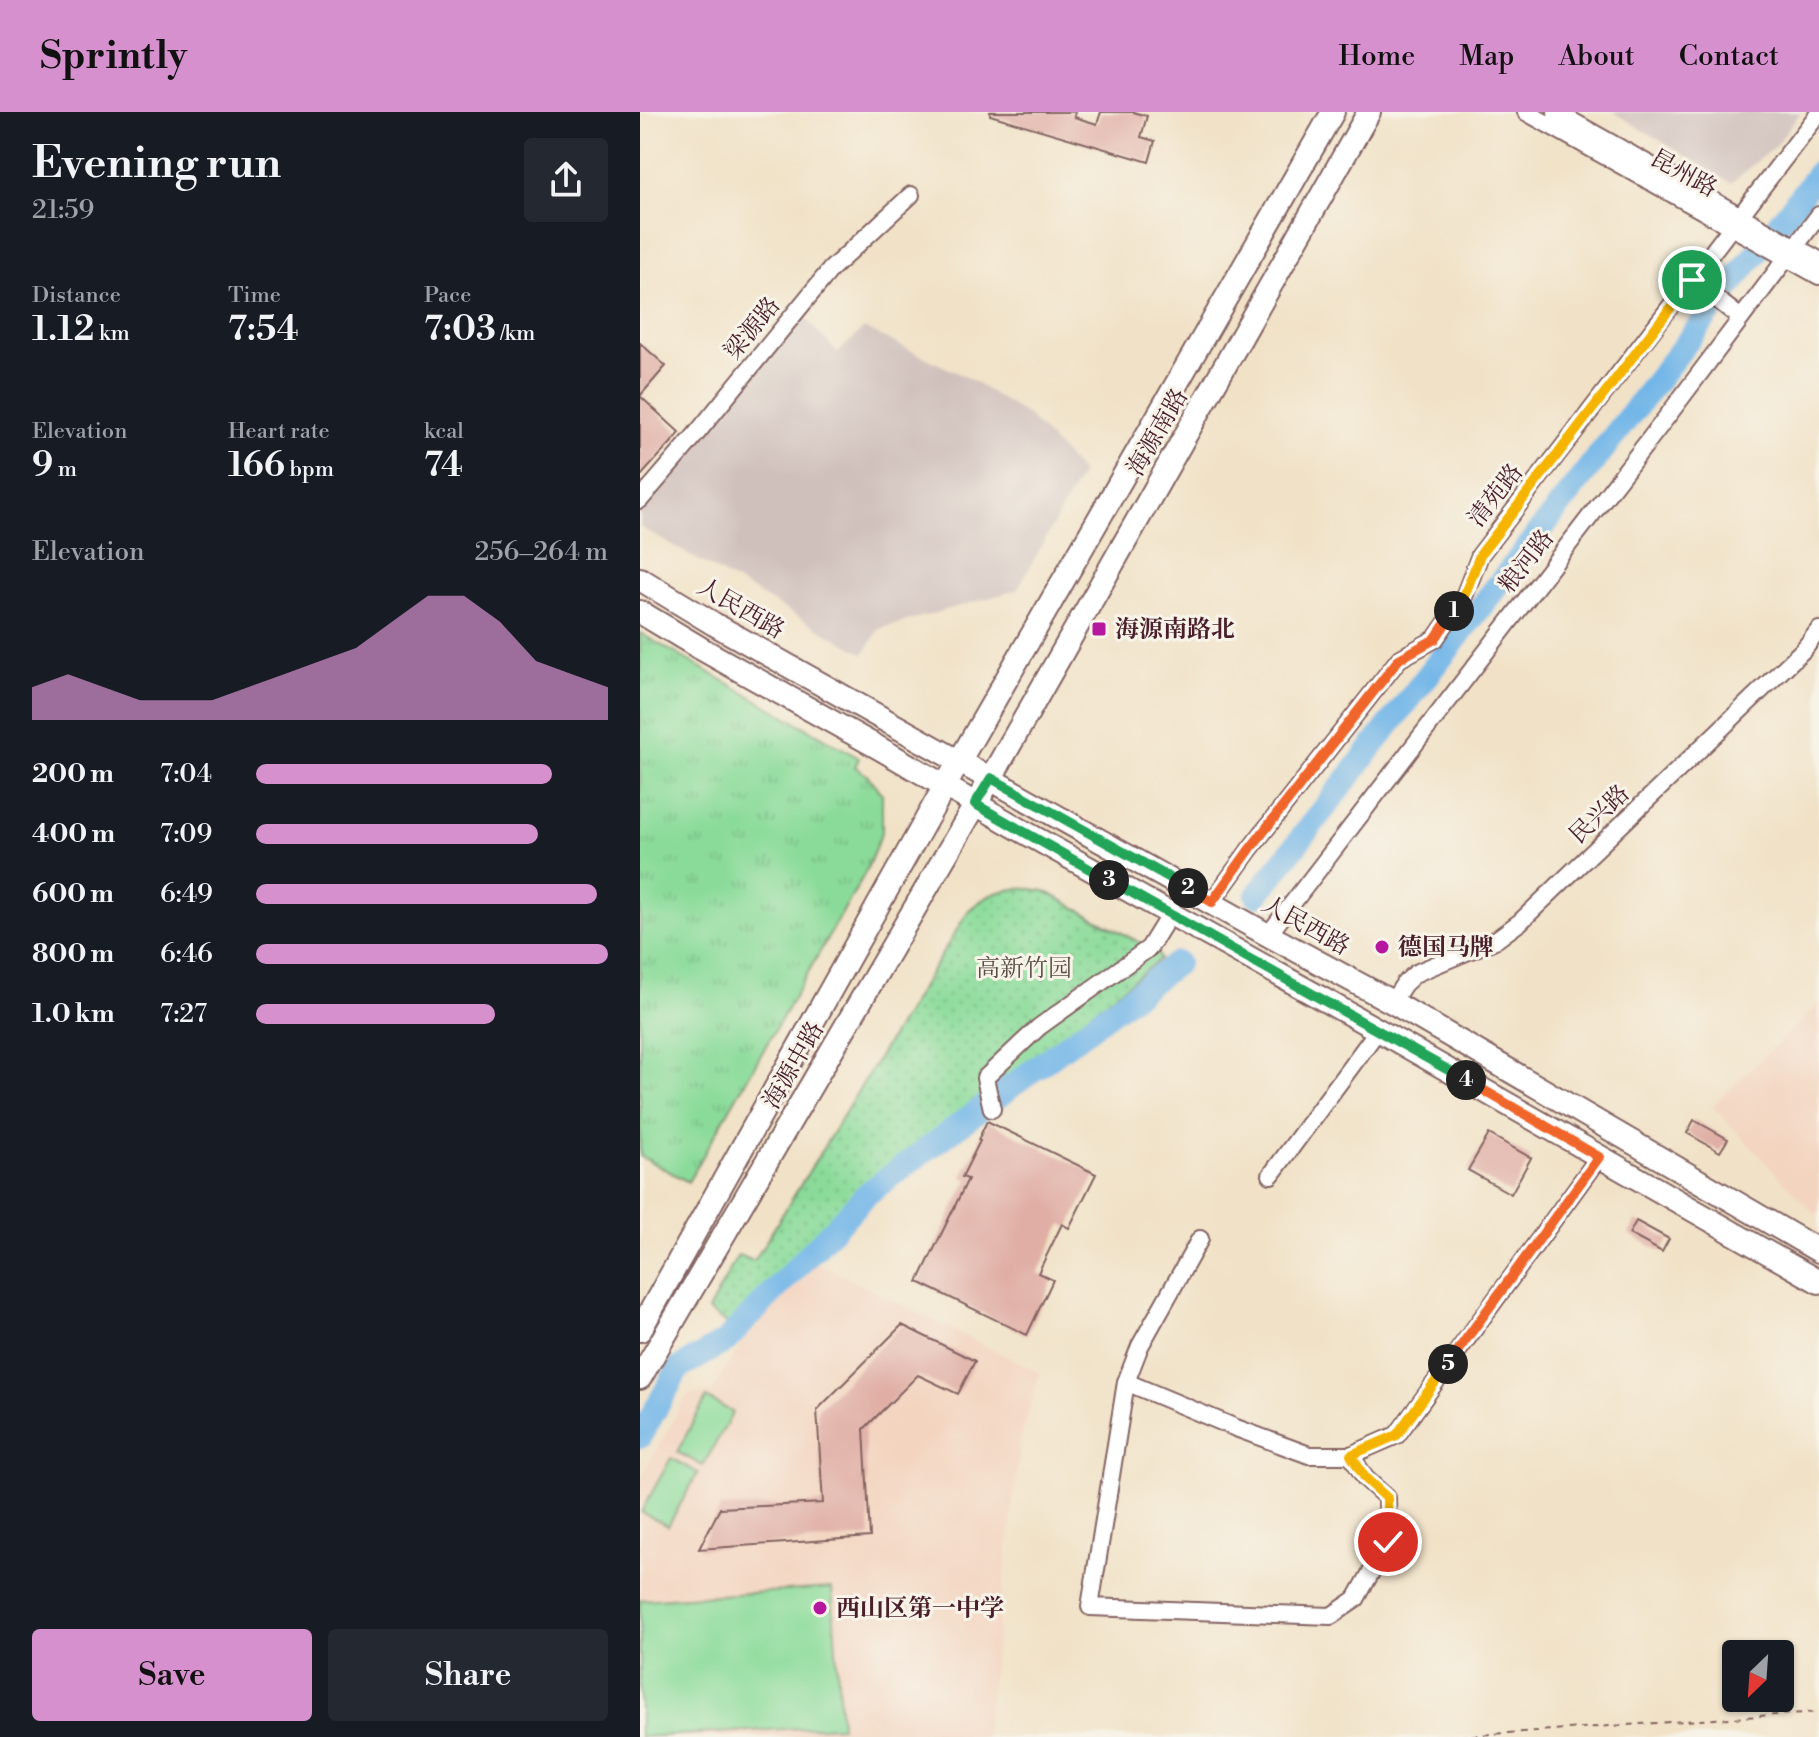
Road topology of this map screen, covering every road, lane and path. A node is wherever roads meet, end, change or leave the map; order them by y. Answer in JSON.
{"nodes":[{"id":1,"x":1333,"y":112,"type":"edge"},
{"id":2,"x":1369,"y":112,"type":"edge"},
{"id":3,"x":1526,"y":112,"type":"edge"},
{"id":4,"x":1556,"y":112,"type":"edge"},
{"id":5,"x":1819,"y":113,"type":"edge"},
{"id":6,"x":911,"y":195,"type":"dead end"},
{"id":7,"x":1819,"y":215,"type":"edge"},
{"id":8,"x":1737,"y":222,"type":"junction"},
{"id":9,"x":1790,"y":252,"type":"junction"},
{"id":10,"x":1819,"y":260,"type":"edge"},
{"id":11,"x":1819,"y":276,"type":"edge"},
{"id":12,"x":1692,"y":280,"type":"junction"},
{"id":13,"x":1741,"y":318,"type":"junction"},
{"id":14,"x":640,"y":500,"type":"edge"},
{"id":15,"x":640,"y":579,"type":"edge"},
{"id":16,"x":640,"y":612,"type":"edge"},
{"id":17,"x":1819,"y":630,"type":"edge"},
{"id":18,"x":960,"y":761,"type":"junction"},
{"id":19,"x":991,"y":778,"type":"junction"},
{"id":20,"x":945,"y":786,"type":"junction"},
{"id":21,"x":975,"y":804,"type":"junction"},
{"id":22,"x":1212,"y":902,"type":"junction"},
{"id":23,"x":1170,"y":914,"type":"junction"},
{"id":24,"x":1268,"y":935,"type":"junction"},
{"id":25,"x":1392,"y":1002,"type":"junction"},
{"id":26,"x":1378,"y":1030,"type":"junction"},
{"id":27,"x":992,"y":1109,"type":"dead end"},
{"id":28,"x":1599,"y":1157,"type":"junction"},
{"id":29,"x":1271,"y":1175,"type":"dead end"},
{"id":30,"x":1200,"y":1239,"type":"dead end"},
{"id":31,"x":1819,"y":1251,"type":"edge"},
{"id":32,"x":1819,"y":1282,"type":"edge"},
{"id":33,"x":640,"y":1330,"type":"edge"},
{"id":34,"x":640,"y":1378,"type":"edge"},
{"id":35,"x":1126,"y":1382,"type":"junction"},
{"id":36,"x":1351,"y":1455,"type":"junction"},
{"id":37,"x":1819,"y":1712,"type":"edge"},
{"id":38,"x":1448,"y":1737,"type":"edge"}],
"edges":[{"from":1,"to":18,"type":"main road","name":"海源南路"},
{"from":2,"to":19,"type":"main road","name":"海源南路"},
{"from":3,"to":8,"type":"street","name":"昆州路"},
{"from":4,"to":8,"type":"street","name":"昆州路"},
{"from":5,"to":8,"type":"street","name":"清苑路"},
{"from":6,"to":14,"type":"street","name":"梁源路"},
{"from":7,"to":9,"type":"street","name":"粮河路"},
{"from":8,"to":9,"type":"street","name":"昆州路"},
{"from":8,"to":12,"type":"street","name":"清苑路"},
{"from":9,"to":10,"type":"street","name":"昆州路"},
{"from":9,"to":11,"type":"street","name":"昆州路"},
{"from":9,"to":13,"type":"street","name":"粮河路"},
{"from":12,"to":13,"type":"street"},
{"from":12,"to":22,"type":"street","name":"清苑路"},
{"from":13,"to":24,"type":"street","name":"粮河路"},
{"from":15,"to":18,"type":"main road","name":"人民西路"},
{"from":16,"to":20,"type":"main road"},
{"from":17,"to":25,"type":"street","name":"民兴路"},
{"from":18,"to":19,"type":"main road","name":"人民西路"},
{"from":18,"to":20,"type":"main road","name":"海源中路"},
{"from":19,"to":21,"type":"main road","name":"海源中路"},
{"from":19,"to":22,"type":"main road","name":"人民西路"},
{"from":20,"to":21,"type":"main road"},
{"from":20,"to":33,"type":"main road","name":"海源中路"},
{"from":21,"to":23,"type":"main road"},
{"from":21,"to":34,"type":"main road","name":"海源中路"},
{"from":22,"to":24,"type":"main road","name":"人民西路"},
{"from":23,"to":26,"type":"main road"},
{"from":23,"to":27,"type":"street"},
{"from":24,"to":25,"type":"main road","name":"人民西路"},
{"from":25,"to":31,"type":"main road","name":"人民西路"},
{"from":26,"to":28,"type":"main road"},
{"from":26,"to":29,"type":"street"},
{"from":28,"to":32,"type":"main road"},
{"from":28,"to":36,"type":"street"},
{"from":30,"to":35,"type":"street"},
{"from":35,"to":36,"type":"street"},
{"from":35,"to":36,"type":"street"},
{"from":37,"to":38,"type":"path"}]}
